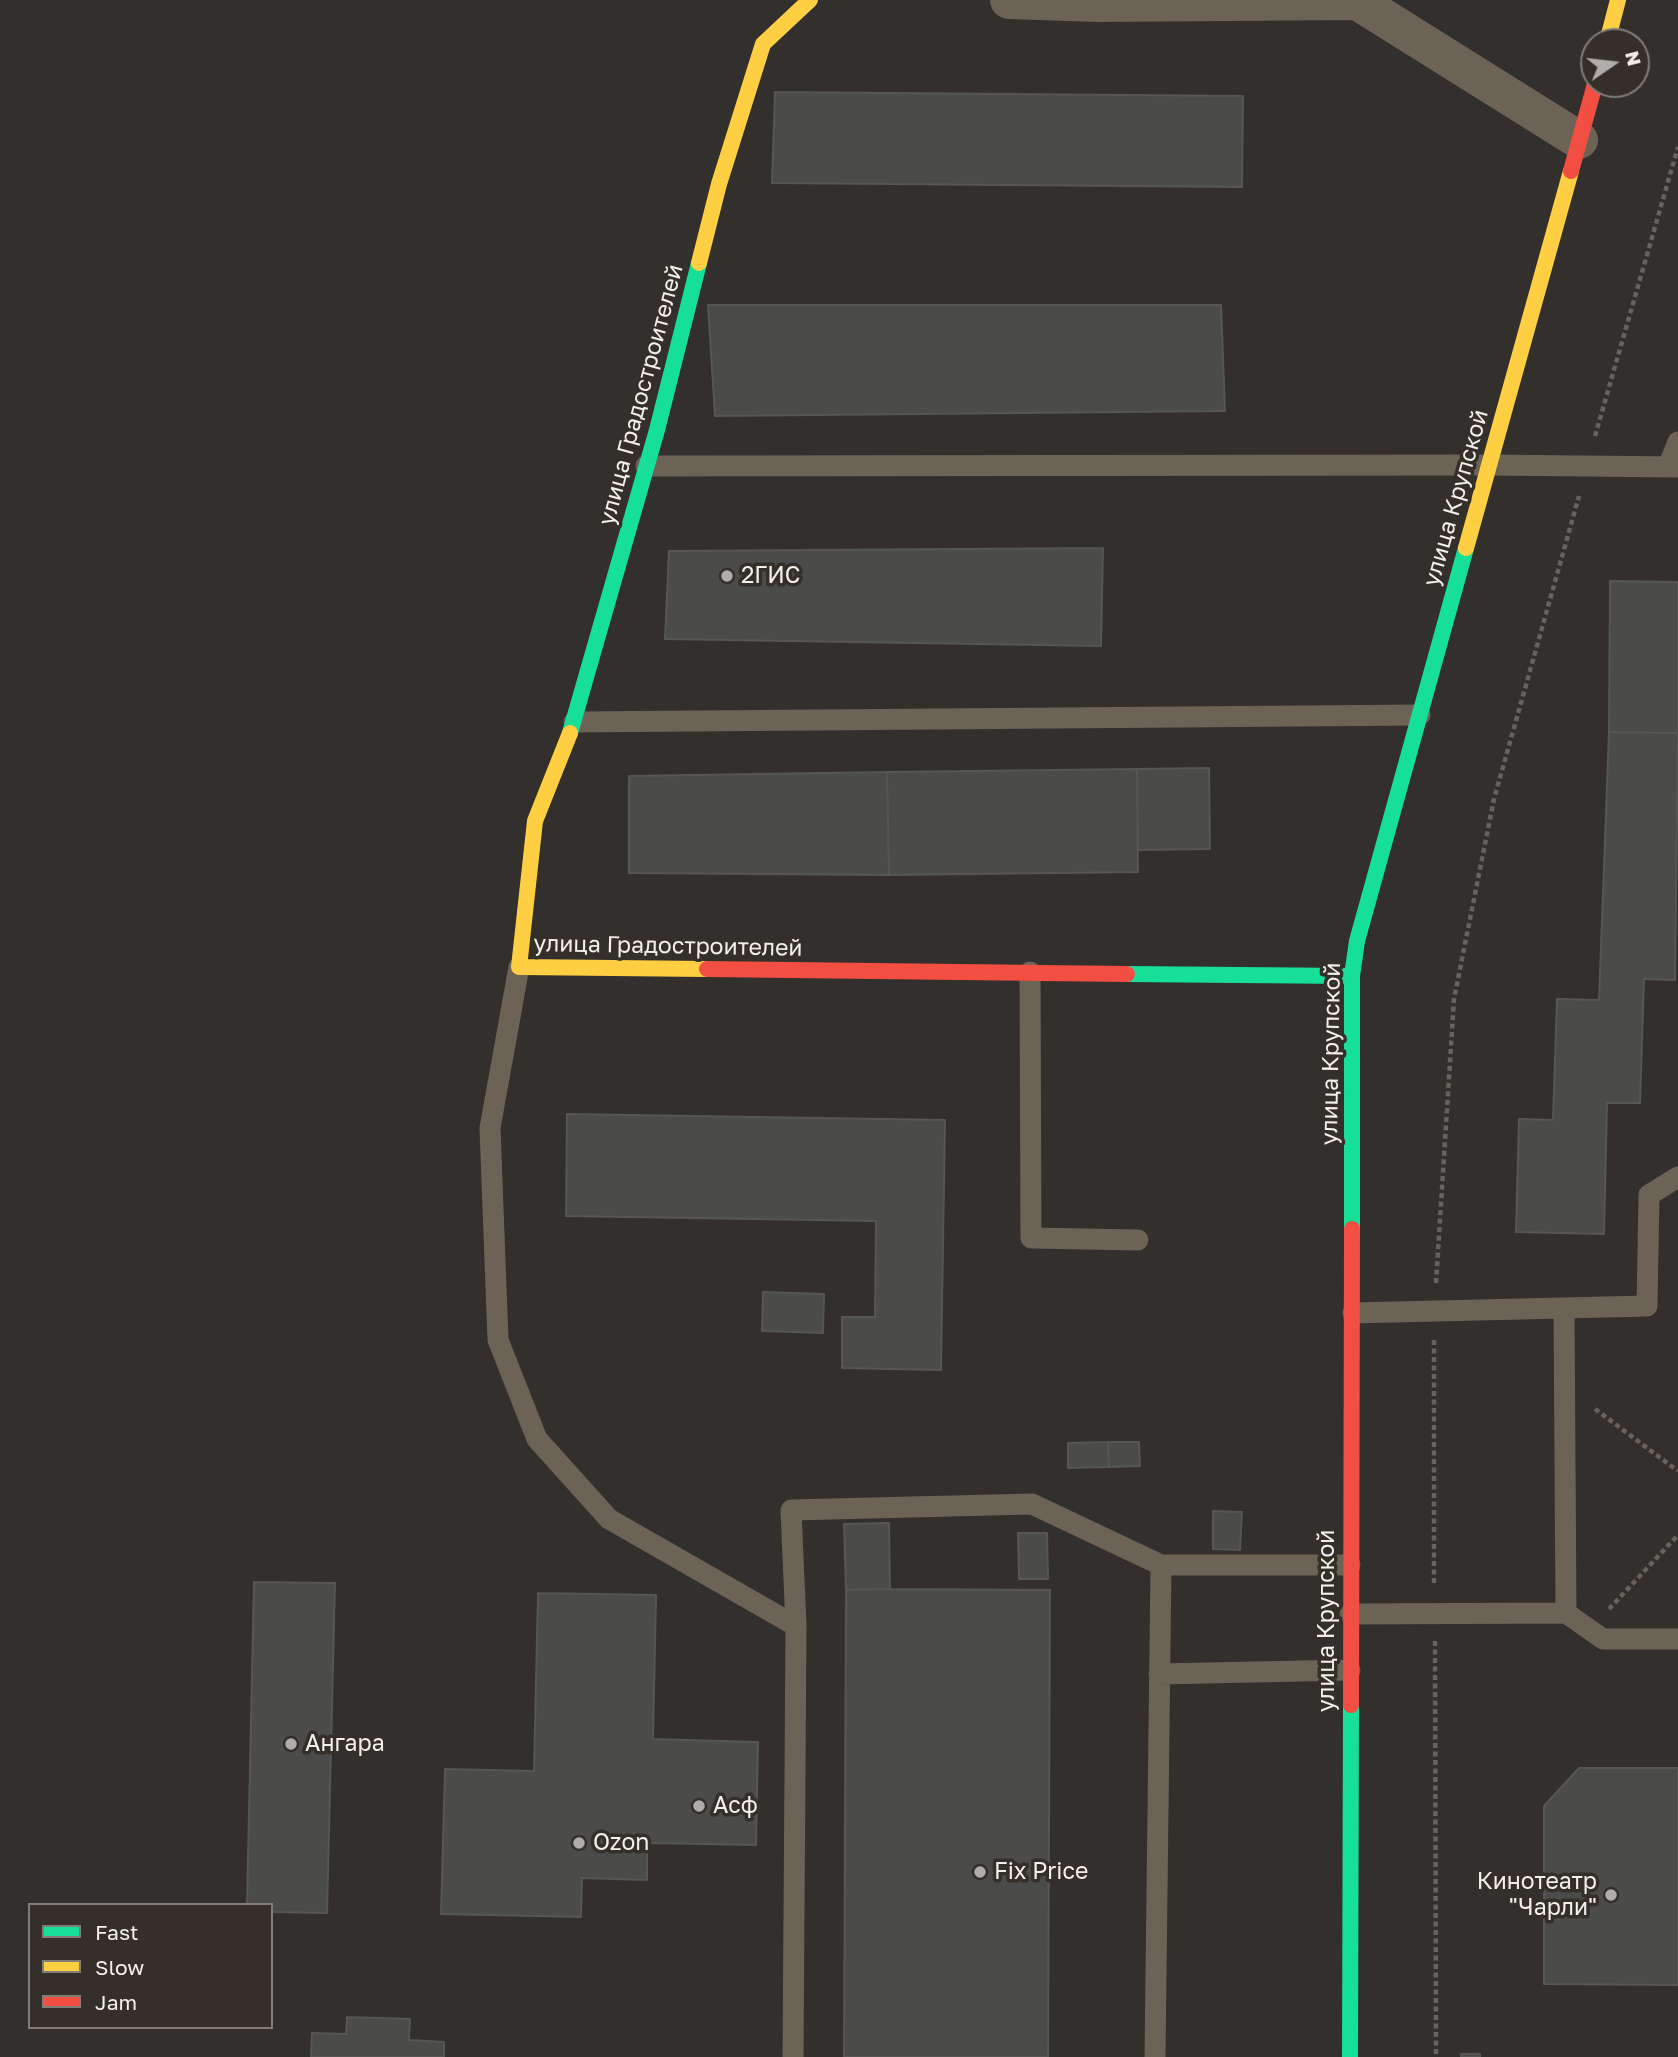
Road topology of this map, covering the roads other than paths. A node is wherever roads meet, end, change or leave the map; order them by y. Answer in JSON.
{"nodes":[{"id":1,"x":810,"y":0,"type":"edge"},
{"id":2,"x":1009,"y":0,"type":"edge"},
{"id":3,"x":1618,"y":0,"type":"edge"},
{"id":4,"x":1611,"y":28,"type":"edge"},
{"id":5,"x":1591,"y":98,"type":"edge"},
{"id":6,"x":1579,"y":140,"type":"junction"},
{"id":7,"x":1678,"y":442,"type":"edge"},
{"id":8,"x":1489,"y":465,"type":"junction"},
{"id":9,"x":646,"y":466,"type":"junction"},
{"id":10,"x":1673,"y":467,"type":"edge"},
{"id":11,"x":1420,"y":715,"type":"junction"},
{"id":12,"x":574,"y":722,"type":"junction"},
{"id":13,"x":519,"y":967,"type":"junction"},
{"id":14,"x":1030,"y":972,"type":"junction"},
{"id":15,"x":1352,"y":976,"type":"junction"},
{"id":16,"x":1678,"y":1177,"type":"edge"},
{"id":17,"x":1138,"y":1240,"type":"dead end"},
{"id":18,"x":1564,"y":1308,"type":"junction"},
{"id":19,"x":1353,"y":1313,"type":"junction"},
{"id":20,"x":1161,"y":1565,"type":"junction"},
{"id":21,"x":1350,"y":1565,"type":"junction"},
{"id":22,"x":1566,"y":1613,"type":"junction"},
{"id":23,"x":1350,"y":1614,"type":"junction"},
{"id":24,"x":796,"y":1626,"type":"junction"},
{"id":25,"x":1678,"y":1639,"type":"edge"},
{"id":26,"x":1350,"y":1670,"type":"junction"},
{"id":27,"x":1159,"y":1674,"type":"junction"},
{"id":28,"x":793,"y":2057,"type":"edge"},
{"id":29,"x":1155,"y":2057,"type":"edge"},
{"id":30,"x":1350,"y":2057,"type":"edge"}],
"edges":[{"from":1,"to":9,"type":"main road","name":"улица Градостроителей"},
{"from":2,"to":6,"type":"street"},
{"from":3,"to":4,"type":"main road"},
{"from":5,"to":6,"type":"main road","name":"улица Крупской"},
{"from":6,"to":8,"type":"main road","name":"улица Крупской"},
{"from":7,"to":10,"type":"lane"},
{"from":8,"to":9,"type":"lane"},
{"from":8,"to":10,"type":"lane"},
{"from":8,"to":11,"type":"main road","name":"улица Крупской"},
{"from":9,"to":12,"type":"main road","name":"улица Градостроителей"},
{"from":11,"to":12,"type":"lane"},
{"from":11,"to":15,"type":"main road","name":"улица Крупской"},
{"from":12,"to":13,"type":"main road","name":"улица Градостроителей"},
{"from":13,"to":14,"type":"main road","name":"улица Градостроителей"},
{"from":13,"to":24,"type":"lane"},
{"from":14,"to":15,"type":"main road","name":"улица Градостроителей"},
{"from":14,"to":17,"type":"lane"},
{"from":15,"to":19,"type":"main road","name":"улица Крупской"},
{"from":16,"to":18,"type":"lane"},
{"from":18,"to":19,"type":"lane"},
{"from":18,"to":22,"type":"lane"},
{"from":19,"to":21,"type":"main road","name":"улица Крупской"},
{"from":20,"to":21,"type":"lane"},
{"from":20,"to":24,"type":"lane"},
{"from":20,"to":27,"type":"lane"},
{"from":21,"to":23,"type":"main road","name":"улица Крупской"},
{"from":22,"to":23,"type":"lane"},
{"from":22,"to":25,"type":"lane"},
{"from":23,"to":26,"type":"main road","name":"улица Крупской"},
{"from":24,"to":28,"type":"lane"},
{"from":26,"to":27,"type":"lane"},
{"from":26,"to":30,"type":"main road","name":"улица Крупской"},
{"from":27,"to":29,"type":"lane"}]}
